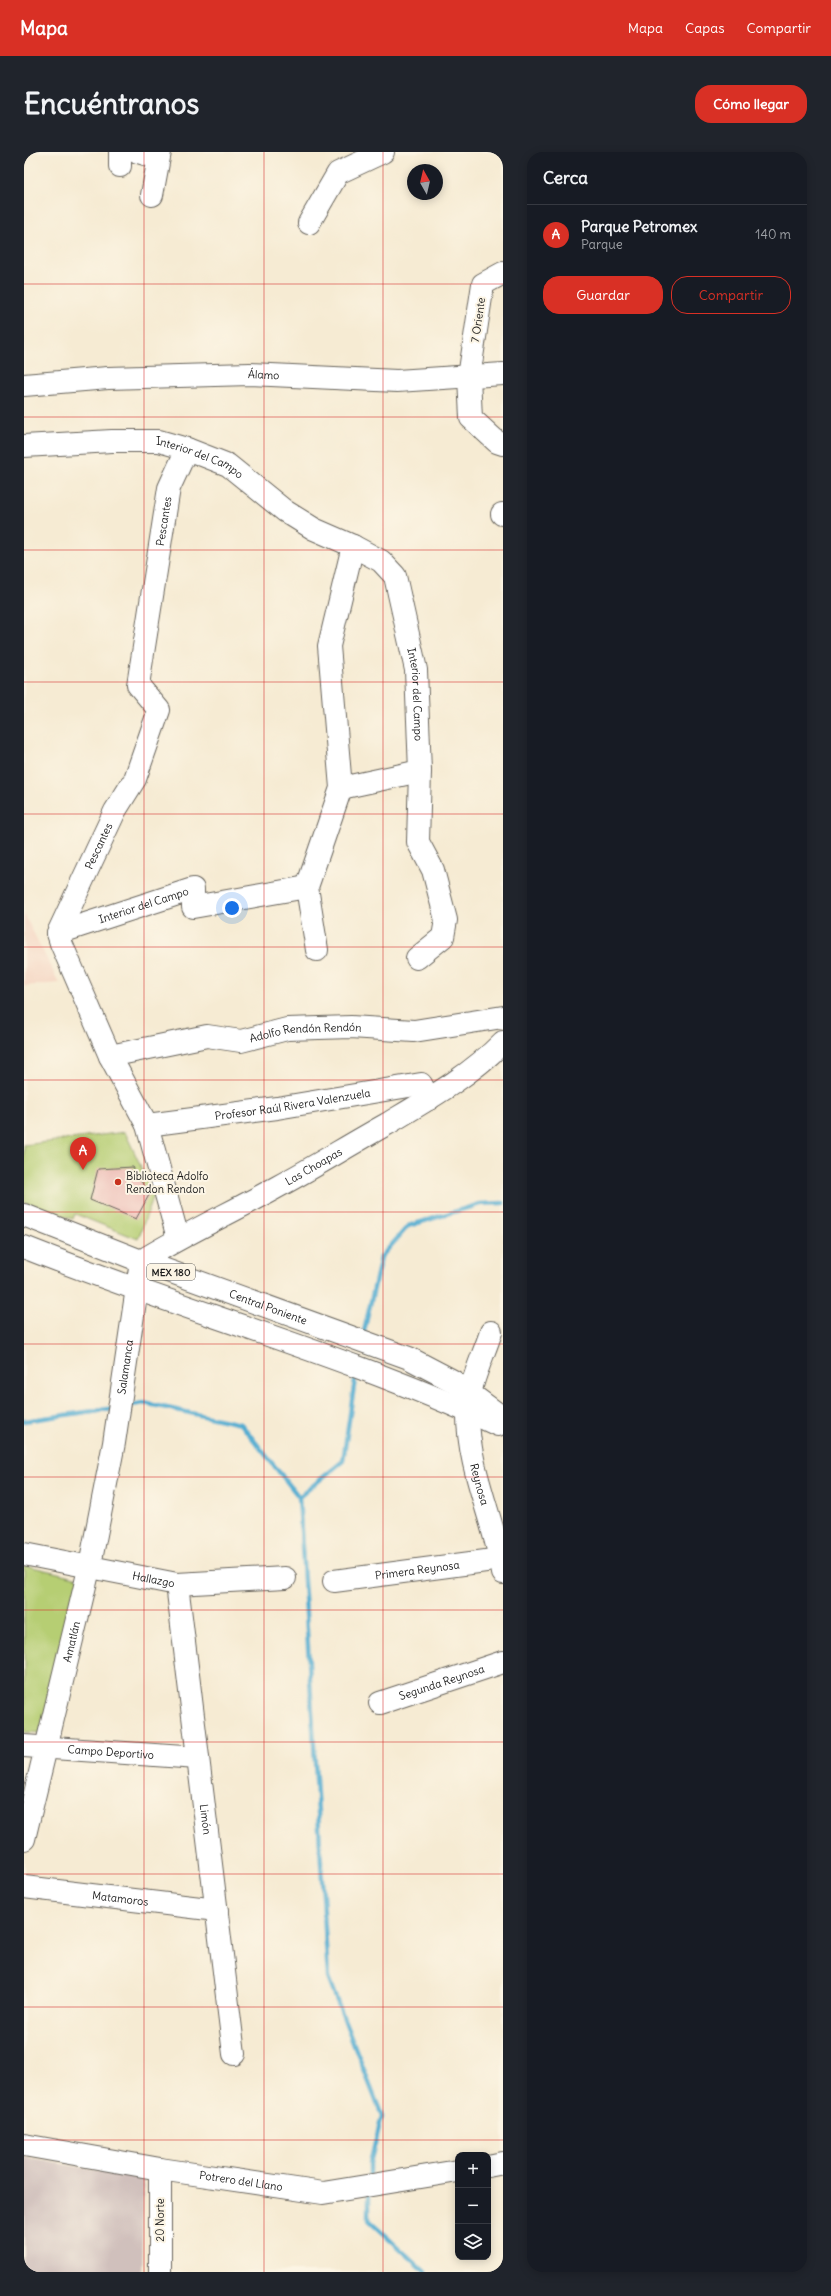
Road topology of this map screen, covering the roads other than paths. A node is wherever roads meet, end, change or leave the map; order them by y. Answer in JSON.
{"nodes":[{"id":1,"x":383,"y":152,"type":"edge"},
{"id":2,"x":152,"y":154,"type":"edge"},
{"id":3,"x":152,"y":195,"type":"dead end"},
{"id":4,"x":309,"y":223,"type":"dead end"},
{"id":5,"x":503,"y":274,"type":"edge"},
{"id":6,"x":503,"y":374,"type":"edge"},
{"id":7,"x":469,"y":377,"type":"junction"},
{"id":8,"x":24,"y":385,"type":"edge"},
{"id":9,"x":503,"y":444,"type":"edge"},
{"id":10,"x":24,"y":446,"type":"edge"},
{"id":11,"x":187,"y":449,"type":"junction"},
{"id":12,"x":354,"y":546,"type":"junction"},
{"id":13,"x":420,"y":771,"type":"junction"},
{"id":14,"x":342,"y":788,"type":"junction"},
{"id":15,"x":307,"y":887,"type":"junction"},
{"id":16,"x":58,"y":933,"type":"junction"},
{"id":17,"x":317,"y":950,"type":"dead end"},
{"id":18,"x":417,"y":958,"type":"dead end"},
{"id":19,"x":503,"y":1017,"type":"edge"},
{"id":20,"x":503,"y":1042,"type":"edge"},
{"id":21,"x":110,"y":1056,"type":"junction"},
{"id":22,"x":429,"y":1099,"type":"junction"},
{"id":23,"x":147,"y":1125,"type":"junction"},
{"id":24,"x":24,"y":1215,"type":"edge"},
{"id":25,"x":178,"y":1238,"type":"junction"},
{"id":26,"x":24,"y":1247,"type":"edge"},
{"id":27,"x":141,"y":1261,"type":"junction"},
{"id":28,"x":138,"y":1291,"type":"junction"},
{"id":29,"x":491,"y":1332,"type":"dead end"},
{"id":30,"x":469,"y":1402,"type":"junction"},
{"id":31,"x":503,"y":1418,"type":"edge"},
{"id":32,"x":503,"y":1428,"type":"edge"},
{"id":33,"x":114,"y":1443,"type":"joint"},
{"id":34,"x":24,"y":1554,"type":"edge"},
{"id":35,"x":90,"y":1565,"type":"junction"},
{"id":36,"x":502,"y":1566,"type":"edge"},
{"id":37,"x":285,"y":1578,"type":"dead end"},
{"id":38,"x":334,"y":1581,"type":"dead end"},
{"id":39,"x":177,"y":1584,"type":"junction"},
{"id":40,"x":503,"y":1662,"type":"edge"},
{"id":41,"x":380,"y":1703,"type":"dead end"},
{"id":42,"x":24,"y":1746,"type":"edge"},
{"id":43,"x":47,"y":1747,"type":"junction"},
{"id":44,"x":198,"y":1758,"type":"junction"},
{"id":45,"x":24,"y":1839,"type":"edge"},
{"id":46,"x":24,"y":1887,"type":"edge"},
{"id":47,"x":217,"y":1910,"type":"junction"},
{"id":48,"x":234,"y":2054,"type":"dead end"},
{"id":49,"x":24,"y":2145,"type":"edge"},
{"id":50,"x":503,"y":2163,"type":"edge"},
{"id":51,"x":491,"y":2165,"type":"edge"},
{"id":52,"x":160,"y":2169,"type":"junction"},
{"id":53,"x":455,"y":2172,"type":"edge"},
{"id":54,"x":160,"y":2272,"type":"edge"}],
"edges":[{"from":1,"to":4,"type":"street"},
{"from":2,"to":3,"type":"street"},
{"from":5,"to":7,"type":"street","name":"7 Oriente"},
{"from":6,"to":7,"type":"street","name":"Álamo"},
{"from":7,"to":8,"type":"street","name":"Álamo"},
{"from":7,"to":9,"type":"street"},
{"from":10,"to":11,"type":"street","name":"Interior del Campo"},
{"from":11,"to":12,"type":"street","name":"Interior del Campo"},
{"from":11,"to":16,"type":"street","name":"Pescantes"},
{"from":12,"to":13,"type":"street","name":"Interior del Campo"},
{"from":12,"to":14,"type":"street"},
{"from":13,"to":14,"type":"street"},
{"from":13,"to":18,"type":"street","name":"Interior del Campo"},
{"from":14,"to":15,"type":"street"},
{"from":15,"to":16,"type":"street","name":"Interior del Campo"},
{"from":15,"to":17,"type":"street"},
{"from":16,"to":21,"type":"street"},
{"from":19,"to":21,"type":"street","name":"Adolfo Rendón Rendón"},
{"from":20,"to":22,"type":"street","name":"Las Choapas"},
{"from":21,"to":23,"type":"street"},
{"from":22,"to":23,"type":"street","name":"Profesor Raúl Rivera Valenzuela"},
{"from":22,"to":25,"type":"street","name":"Las Choapas"},
{"from":23,"to":25,"type":"street"},
{"from":24,"to":27,"type":"street","name":"Central Poniente","number":"MEX 180"},
{"from":25,"to":27,"type":"street","name":"Las Choapas"},
{"from":26,"to":28,"type":"street","name":"Central Poniente","number":"MEX 180"},
{"from":27,"to":28,"type":"street"},
{"from":27,"to":30,"type":"street","name":"Central Poniente","number":"MEX 180"},
{"from":28,"to":30,"type":"street","name":"Central Poniente","number":"MEX 180"},
{"from":28,"to":33,"type":"street","name":"Salamanca"},
{"from":29,"to":30,"type":"street"},
{"from":30,"to":31,"type":"street","name":"Central Poniente","number":"MEX 180"},
{"from":30,"to":32,"type":"street","name":"Central Poniente","number":"MEX 180"},
{"from":30,"to":36,"type":"street","name":"Reynosa"},
{"from":33,"to":35,"type":"street","name":"Amatlán"},
{"from":34,"to":35,"type":"street","name":"Hallazgo"},
{"from":35,"to":39,"type":"street","name":"Hallazgo"},
{"from":35,"to":43,"type":"street","name":"Amatlán"},
{"from":36,"to":38,"type":"street","name":"Primera Reynosa"},
{"from":37,"to":39,"type":"street","name":"Hallazgo"},
{"from":39,"to":44,"type":"street","name":"Limón"},
{"from":40,"to":41,"type":"street","name":"Segunda Reynosa"},
{"from":42,"to":43,"type":"street","name":"Campo Deportivo"},
{"from":43,"to":44,"type":"street","name":"Campo Deportivo"},
{"from":43,"to":45,"type":"street","name":"Amatlán"},
{"from":44,"to":47,"type":"street","name":"Limón"},
{"from":46,"to":47,"type":"street","name":"Matamoros"},
{"from":47,"to":48,"type":"street","name":"Limón"},
{"from":49,"to":52,"type":"street","name":"Potrero del Llano"},
{"from":50,"to":51,"type":"street"},
{"from":52,"to":53,"type":"street","name":"Potrero del Llano"},
{"from":52,"to":54,"type":"street","name":"20 Norte"}]}
